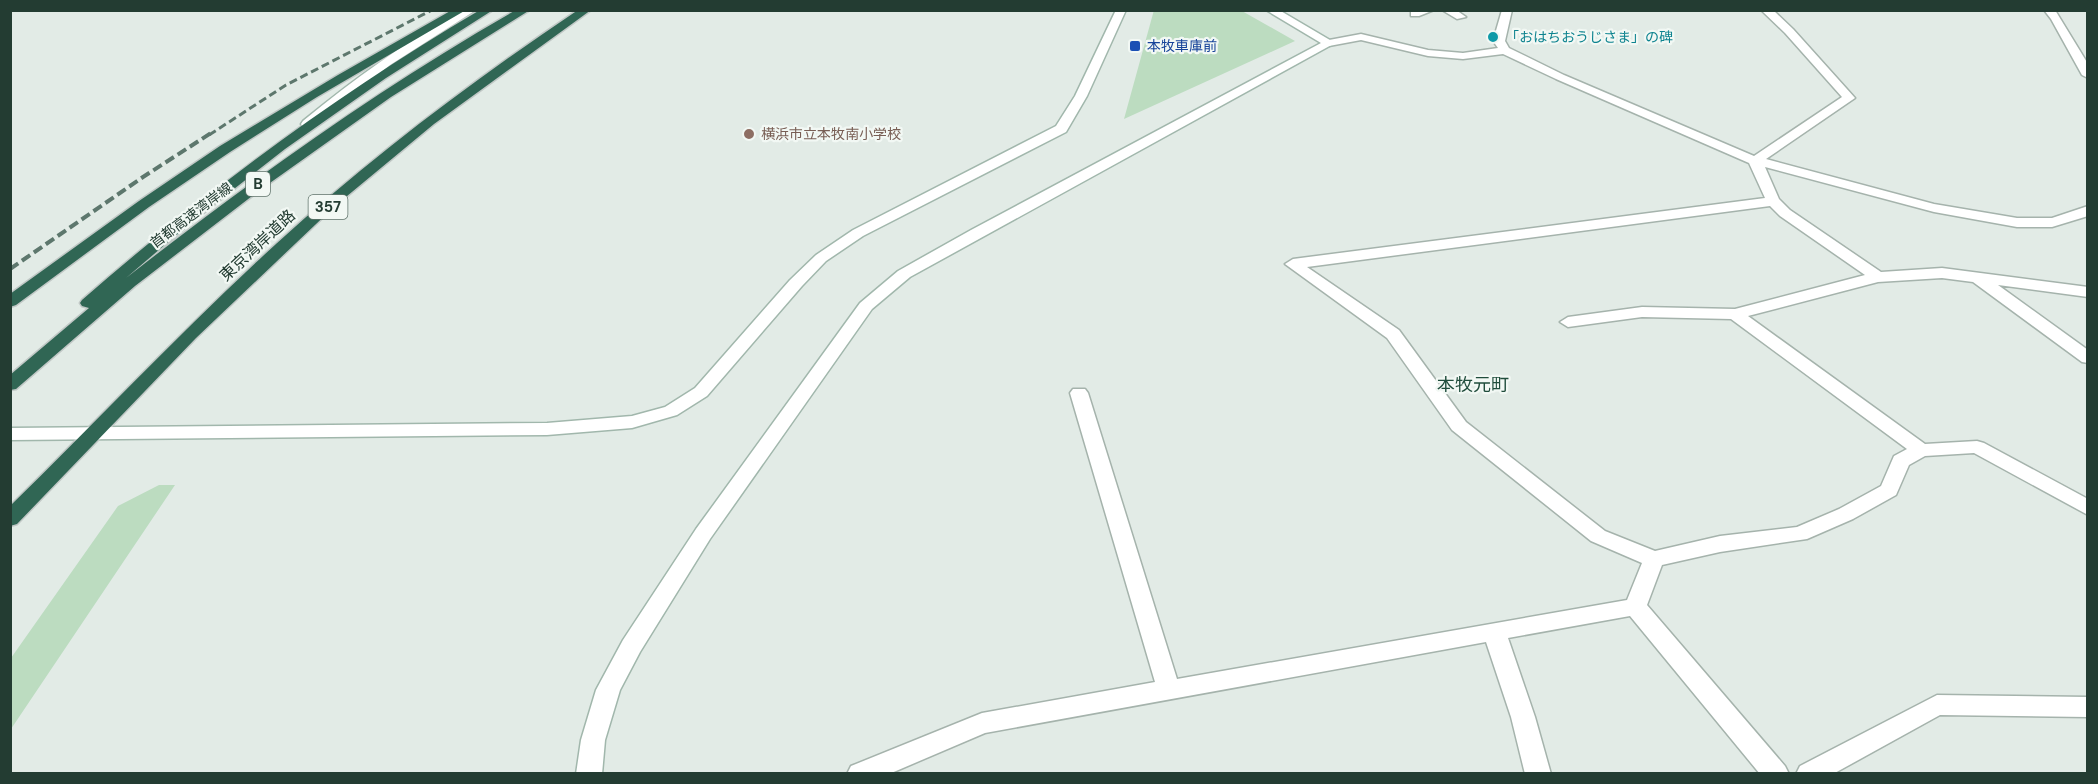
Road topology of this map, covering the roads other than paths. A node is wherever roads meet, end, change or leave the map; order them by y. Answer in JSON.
{"nodes":[{"id":1,"x":461,"y":10,"type":"edge"},
{"id":2,"x":471,"y":10,"type":"edge"},
{"id":3,"x":488,"y":10,"type":"edge"},
{"id":4,"x":525,"y":10,"type":"edge"},
{"id":5,"x":586,"y":10,"type":"edge"},
{"id":6,"x":1121,"y":10,"type":"edge"},
{"id":7,"x":1271,"y":10,"type":"edge"},
{"id":8,"x":1428,"y":10,"type":"edge"},
{"id":9,"x":1447,"y":10,"type":"edge"},
{"id":10,"x":1766,"y":10,"type":"edge"},
{"id":11,"x":2049,"y":10,"type":"edge"},
{"id":12,"x":1504,"y":13,"type":"edge"},
{"id":13,"x":1415,"y":14,"type":"dead end"},
{"id":14,"x":1461,"y":17,"type":"dead end"},
{"id":15,"x":1329,"y":43,"type":"junction"},
{"id":16,"x":1505,"y":50,"type":"junction"},
{"id":17,"x":2088,"y":75,"type":"edge"},
{"id":18,"x":307,"y":124,"type":"junction"},
{"id":19,"x":1755,"y":161,"type":"junction"},
{"id":20,"x":1773,"y":201,"type":"junction"},
{"id":21,"x":2088,"y":210,"type":"edge"},
{"id":22,"x":1878,"y":277,"type":"junction"},
{"id":23,"x":1978,"y":278,"type":"junction"},
{"id":24,"x":2088,"y":292,"type":"edge"},
{"id":25,"x":10,"y":302,"type":"edge"},
{"id":26,"x":1735,"y":314,"type":"junction"},
{"id":27,"x":1568,"y":322,"type":"dead end"},
{"id":28,"x":2088,"y":358,"type":"edge"},
{"id":29,"x":10,"y":372,"type":"edge"},
{"id":30,"x":10,"y":385,"type":"edge"},
{"id":31,"x":1079,"y":393,"type":"dead end"},
{"id":32,"x":96,"y":433,"type":"junction"},
{"id":33,"x":10,"y":434,"type":"edge"},
{"id":34,"x":1921,"y":450,"type":"junction"},
{"id":35,"x":2088,"y":508,"type":"edge"},
{"id":36,"x":10,"y":519,"type":"edge"},
{"id":37,"x":1654,"y":560,"type":"junction"},
{"id":38,"x":1635,"y":607,"type":"junction"},
{"id":39,"x":1494,"y":632,"type":"junction"},
{"id":40,"x":1169,"y":690,"type":"junction"},
{"id":41,"x":2088,"y":707,"type":"edge"},
{"id":42,"x":589,"y":774,"type":"edge"},
{"id":43,"x":860,"y":774,"type":"edge"},
{"id":44,"x":1538,"y":774,"type":"edge"},
{"id":45,"x":1776,"y":774,"type":"edge"},
{"id":46,"x":1809,"y":774,"type":"edge"}],
"edges":[{"from":1,"to":25,"type":"highway","name":"首都高速湾岸線"},
{"from":2,"to":18,"type":"street"},
{"from":3,"to":18,"type":"highway"},
{"from":4,"to":30,"type":"highway","name":"首都高速湾岸線","number":"B"},
{"from":5,"to":32,"type":"highway","name":"東京湾岸道路","number":"357"},
{"from":6,"to":32,"type":"street"},
{"from":7,"to":15,"type":"street"},
{"from":8,"to":13,"type":"street"},
{"from":9,"to":14,"type":"street"},
{"from":10,"to":19,"type":"street"},
{"from":11,"to":17,"type":"street"},
{"from":12,"to":16,"type":"street"},
{"from":15,"to":16,"type":"street"},
{"from":15,"to":42,"type":"street"},
{"from":16,"to":19,"type":"street"},
{"from":18,"to":29,"type":"highway"},
{"from":19,"to":20,"type":"street"},
{"from":19,"to":21,"type":"street"},
{"from":20,"to":22,"type":"street"},
{"from":20,"to":37,"type":"street"},
{"from":22,"to":23,"type":"street"},
{"from":22,"to":26,"type":"street"},
{"from":23,"to":24,"type":"street"},
{"from":23,"to":28,"type":"street"},
{"from":26,"to":27,"type":"street"},
{"from":26,"to":34,"type":"street"},
{"from":31,"to":40,"type":"street"},
{"from":32,"to":33,"type":"street"},
{"from":32,"to":36,"type":"highway","name":"東京湾岸道路","number":"357"},
{"from":34,"to":35,"type":"street"},
{"from":34,"to":37,"type":"street"},
{"from":37,"to":38,"type":"street"},
{"from":38,"to":39,"type":"street"},
{"from":38,"to":45,"type":"street"},
{"from":39,"to":40,"type":"street"},
{"from":39,"to":44,"type":"street"},
{"from":40,"to":43,"type":"street"},
{"from":41,"to":46,"type":"street"}]}
